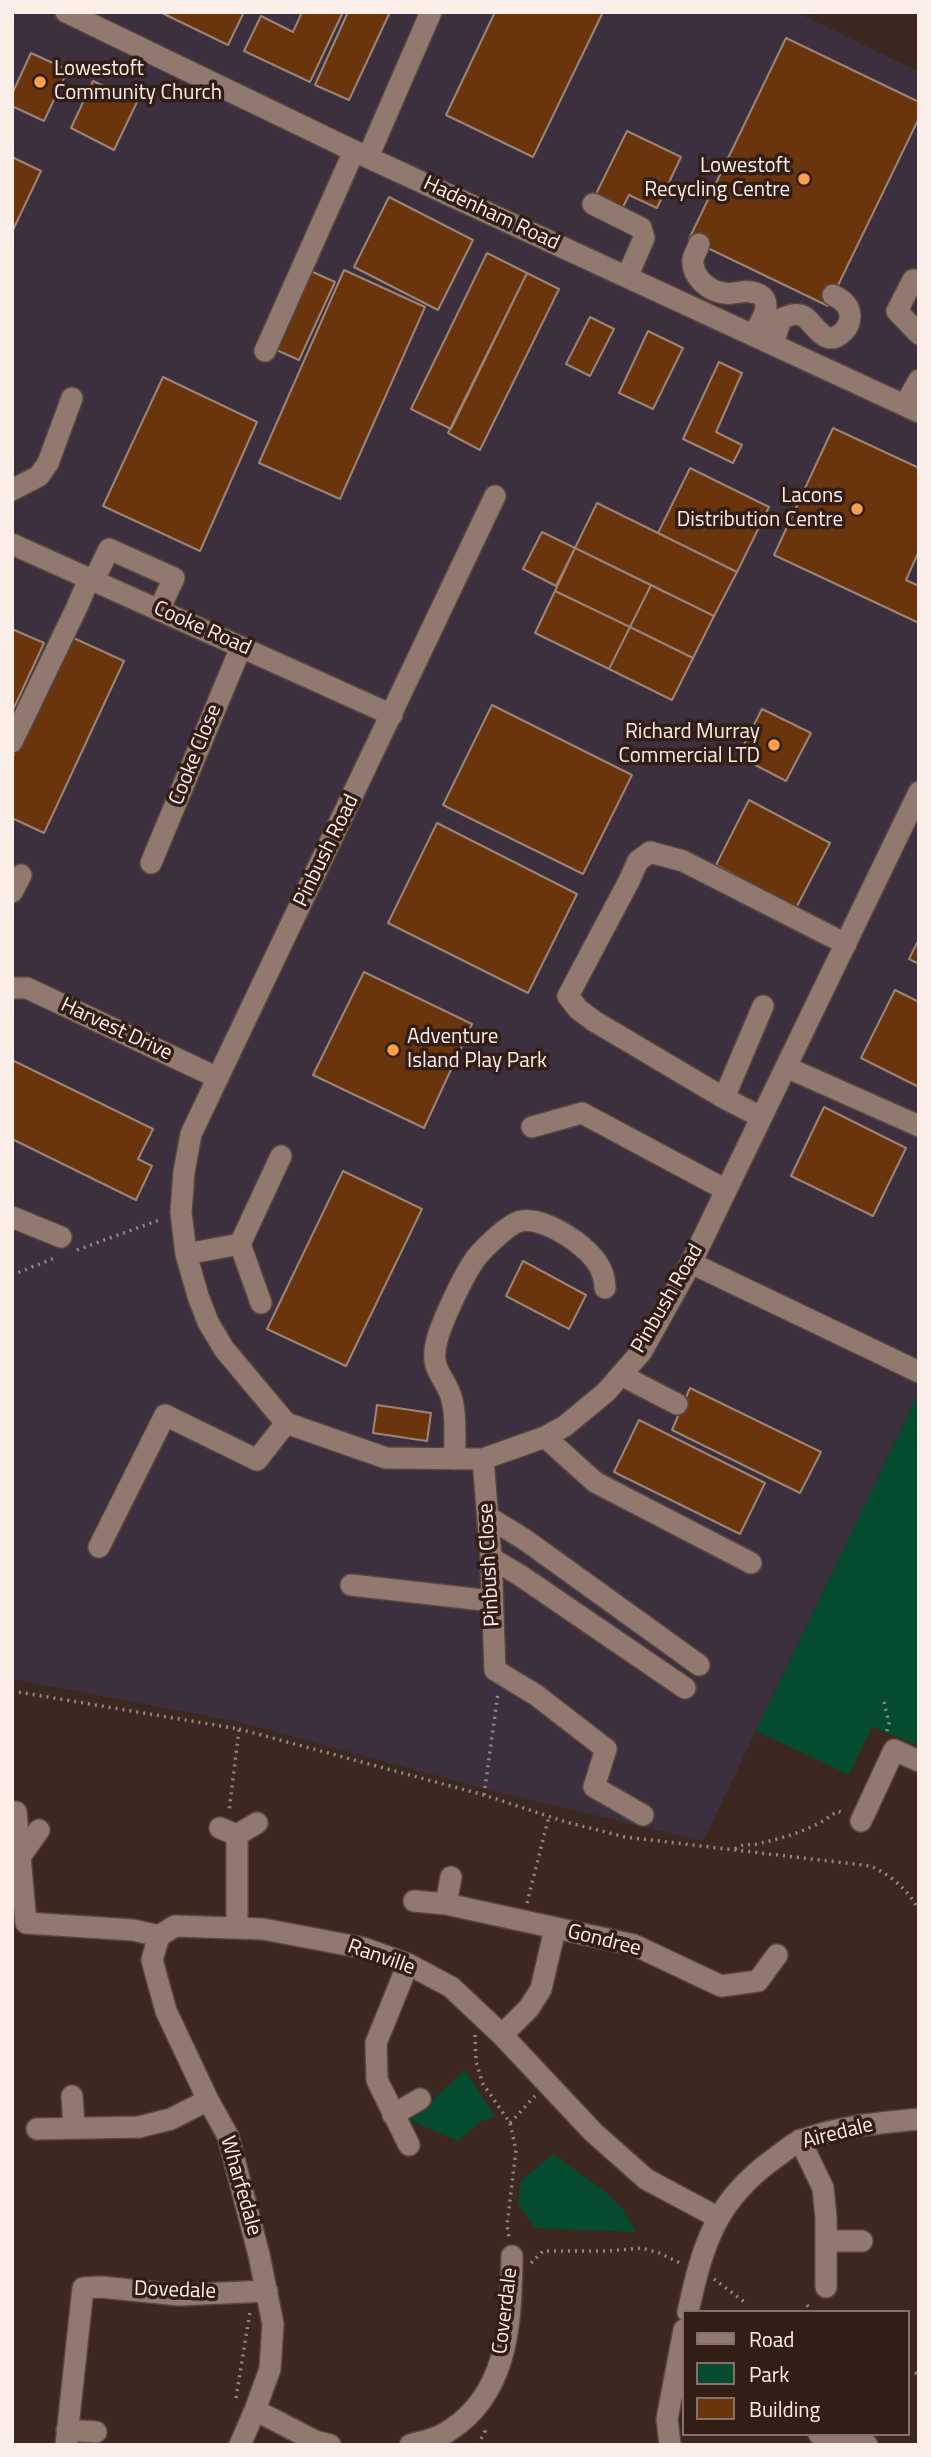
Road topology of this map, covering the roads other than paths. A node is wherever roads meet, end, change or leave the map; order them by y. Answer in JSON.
{"nodes":[{"id":1,"x":65,"y":12,"type":"edge"},
{"id":2,"x":431,"y":12,"type":"edge"},
{"id":3,"x":361,"y":154,"type":"junction"},
{"id":4,"x":593,"y":204,"type":"dead end"},
{"id":5,"x":699,"y":244,"type":"dead end"},
{"id":6,"x":626,"y":277,"type":"junction"},
{"id":7,"x":913,"y":280,"type":"dead end"},
{"id":8,"x":833,"y":295,"type":"dead end"},
{"id":9,"x":919,"y":334,"type":"edge"},
{"id":10,"x":752,"y":335,"type":"junction"},
{"id":11,"x":773,"y":344,"type":"junction"},
{"id":12,"x":265,"y":351,"type":"dead end"},
{"id":13,"x":919,"y":380,"type":"edge"},
{"id":14,"x":72,"y":398,"type":"dead end"},
{"id":15,"x":912,"y":408,"type":"edge"},
{"id":16,"x":12,"y":490,"type":"edge"},
{"id":17,"x":495,"y":496,"type":"dead end"},
{"id":18,"x":12,"y":544,"type":"edge"},
{"id":19,"x":91,"y":580,"type":"junction"},
{"id":20,"x":159,"y":610,"type":"junction"},
{"id":21,"x":241,"y":647,"type":"junction"},
{"id":22,"x":392,"y":715,"type":"junction"},
{"id":23,"x":12,"y":742,"type":"edge"},
{"id":24,"x":919,"y":792,"type":"edge"},
{"id":25,"x":151,"y":863,"type":"dead end"},
{"id":26,"x":846,"y":944,"type":"junction"},
{"id":27,"x":12,"y":988,"type":"edge"},
{"id":28,"x":763,"y":1006,"type":"dead end"},
{"id":29,"x":786,"y":1067,"type":"junction"},
{"id":30,"x":218,"y":1078,"type":"junction"},
{"id":31,"x":724,"y":1098,"type":"junction"},
{"id":32,"x":761,"y":1117,"type":"junction"},
{"id":33,"x":919,"y":1126,"type":"edge"},
{"id":34,"x":532,"y":1127,"type":"dead end"},
{"id":35,"x":281,"y":1156,"type":"dead end"},
{"id":36,"x":726,"y":1190,"type":"junction"},
{"id":37,"x":12,"y":1217,"type":"edge"},
{"id":38,"x":240,"y":1244,"type":"junction"},
{"id":39,"x":62,"y":1246,"type":"road end"},
{"id":40,"x":186,"y":1254,"type":"junction"},
{"id":41,"x":691,"y":1263,"type":"junction"},
{"id":42,"x":606,"y":1288,"type":"dead end"},
{"id":43,"x":261,"y":1303,"type":"dead end"},
{"id":44,"x":919,"y":1372,"type":"edge"},
{"id":45,"x":621,"y":1375,"type":"junction"},
{"id":46,"x":677,"y":1404,"type":"dead end"},
{"id":47,"x":286,"y":1423,"type":"junction"},
{"id":48,"x":545,"y":1437,"type":"junction"},
{"id":49,"x":455,"y":1459,"type":"junction"},
{"id":50,"x":483,"y":1459,"type":"junction"},
{"id":51,"x":488,"y":1517,"type":"junction"},
{"id":52,"x":99,"y":1547,"type":"dead end"},
{"id":53,"x":491,"y":1558,"type":"junction"},
{"id":54,"x":751,"y":1563,"type":"dead end"},
{"id":55,"x":351,"y":1584,"type":"dead end"},
{"id":56,"x":492,"y":1601,"type":"junction"},
{"id":57,"x":699,"y":1665,"type":"dead end"},
{"id":58,"x":685,"y":1688,"type":"dead end"},
{"id":59,"x":919,"y":1761,"type":"edge"},
{"id":60,"x":16,"y":1812,"type":"dead end"},
{"id":61,"x":643,"y":1815,"type":"dead end"},
{"id":62,"x":861,"y":1821,"type":"road end"},
{"id":63,"x":257,"y":1824,"type":"dead end"},
{"id":64,"x":39,"y":1830,"type":"dead end"},
{"id":65,"x":20,"y":1857,"type":"junction"},
{"id":66,"x":451,"y":1877,"type":"dead end"},
{"id":67,"x":414,"y":1901,"type":"dead end"},
{"id":68,"x":446,"y":1904,"type":"junction"},
{"id":69,"x":237,"y":1927,"type":"junction"},
{"id":70,"x":555,"y":1929,"type":"junction"},
{"id":71,"x":159,"y":1936,"type":"junction"},
{"id":72,"x":777,"y":1955,"type":"dead end"},
{"id":73,"x":408,"y":1964,"type":"junction"},
{"id":74,"x":502,"y":2035,"type":"junction"},
{"id":75,"x":72,"y":2096,"type":"dead end"},
{"id":76,"x":420,"y":2099,"type":"dead end"},
{"id":77,"x":208,"y":2100,"type":"junction"},
{"id":78,"x":393,"y":2115,"type":"junction"},
{"id":79,"x":919,"y":2119,"type":"edge"},
{"id":80,"x":74,"y":2128,"type":"junction"},
{"id":81,"x":37,"y":2129,"type":"dead end"},
{"id":82,"x":800,"y":2140,"type":"junction"},
{"id":83,"x":409,"y":2145,"type":"dead end"},
{"id":84,"x":717,"y":2217,"type":"junction"},
{"id":85,"x":826,"y":2241,"type":"junction"},
{"id":86,"x":862,"y":2241,"type":"dead end"},
{"id":87,"x":512,"y":2256,"type":"road end"},
{"id":88,"x":826,"y":2287,"type":"dead end"},
{"id":89,"x":260,"y":2291,"type":"junction"},
{"id":90,"x":688,"y":2310,"type":"edge"},
{"id":91,"x":682,"y":2352,"type":"edge"},
{"id":92,"x":245,"y":2410,"type":"junction"},
{"id":93,"x":676,"y":2419,"type":"edge"},
{"id":94,"x":96,"y":2432,"type":"dead end"},
{"id":95,"x":828,"y":2436,"type":"edge"},
{"id":96,"x":66,"y":2437,"type":"edge"},
{"id":97,"x":240,"y":2445,"type":"edge"},
{"id":98,"x":330,"y":2445,"type":"edge"},
{"id":99,"x":410,"y":2445,"type":"edge"},
{"id":100,"x":670,"y":2445,"type":"edge"},
{"id":101,"x":867,"y":2445,"type":"edge"}],
"edges":[{"from":1,"to":3,"type":"street","name":"Hadenham Road"},
{"from":2,"to":3,"type":"street"},
{"from":3,"to":6,"type":"street","name":"Hadenham Road"},
{"from":3,"to":12,"type":"street"},
{"from":4,"to":6,"type":"street"},
{"from":5,"to":10,"type":"street"},
{"from":6,"to":10,"type":"street","name":"Hadenham Road"},
{"from":7,"to":9,"type":"street"},
{"from":8,"to":11,"type":"street"},
{"from":10,"to":11,"type":"street","name":"Hadenham Road"},
{"from":11,"to":15,"type":"street","name":"Hadenham Road"},
{"from":13,"to":15,"type":"street"},
{"from":14,"to":16,"type":"street"},
{"from":17,"to":22,"type":"street","name":"Pinbush Road"},
{"from":18,"to":19,"type":"street","name":"Cooke Road"},
{"from":19,"to":20,"type":"street","name":"Cooke Road"},
{"from":19,"to":20,"type":"street"},
{"from":19,"to":23,"type":"street"},
{"from":20,"to":21,"type":"street","name":"Cooke Road"},
{"from":21,"to":22,"type":"street","name":"Cooke Road"},
{"from":21,"to":25,"type":"street","name":"Cooke Close"},
{"from":22,"to":30,"type":"street","name":"Pinbush Road"},
{"from":24,"to":26,"type":"street","name":"Pinbush Road"},
{"from":26,"to":29,"type":"street","name":"Pinbush Road"},
{"from":26,"to":31,"type":"street"},
{"from":27,"to":30,"type":"street","name":"Harvest Drive"},
{"from":28,"to":31,"type":"street"},
{"from":29,"to":32,"type":"street","name":"Pinbush Road"},
{"from":29,"to":33,"type":"street"},
{"from":30,"to":40,"type":"street","name":"Pinbush Road"},
{"from":31,"to":32,"type":"street"},
{"from":32,"to":36,"type":"street","name":"Pinbush Road"},
{"from":34,"to":36,"type":"street"},
{"from":35,"to":38,"type":"street"},
{"from":36,"to":41,"type":"street","name":"Pinbush Road"},
{"from":37,"to":39,"type":"street"},
{"from":38,"to":40,"type":"street"},
{"from":38,"to":43,"type":"street"},
{"from":40,"to":47,"type":"street","name":"Pinbush Road"},
{"from":41,"to":44,"type":"street"},
{"from":41,"to":45,"type":"street","name":"Pinbush Road"},
{"from":42,"to":49,"type":"street"},
{"from":45,"to":46,"type":"street"},
{"from":45,"to":48,"type":"street","name":"Pinbush Road"},
{"from":47,"to":49,"type":"street","name":"Pinbush Road"},
{"from":47,"to":52,"type":"street"},
{"from":48,"to":50,"type":"street","name":"Pinbush Road"},
{"from":48,"to":54,"type":"street"},
{"from":49,"to":50,"type":"street","name":"Pinbush Road"},
{"from":50,"to":51,"type":"street","name":"Pinbush Close"},
{"from":51,"to":53,"type":"street","name":"Pinbush Close"},
{"from":51,"to":57,"type":"street"},
{"from":53,"to":56,"type":"street","name":"Pinbush Close"},
{"from":53,"to":58,"type":"street"},
{"from":55,"to":56,"type":"street"},
{"from":56,"to":61,"type":"street","name":"Pinbush Close"},
{"from":59,"to":62,"type":"street"},
{"from":60,"to":65,"type":"street","name":"Ranville"},
{"from":63,"to":69,"type":"street"},
{"from":64,"to":65,"type":"street"},
{"from":65,"to":71,"type":"street","name":"Ranville"},
{"from":66,"to":68,"type":"street"},
{"from":67,"to":68,"type":"street","name":"Gondree"},
{"from":68,"to":70,"type":"street","name":"Gondree"},
{"from":69,"to":71,"type":"street","name":"Ranville"},
{"from":69,"to":73,"type":"street","name":"Ranville"},
{"from":70,"to":72,"type":"street","name":"Gondree"},
{"from":70,"to":74,"type":"street"},
{"from":71,"to":77,"type":"street","name":"Wharfedale"},
{"from":73,"to":74,"type":"street","name":"Ranville"},
{"from":73,"to":78,"type":"street"},
{"from":74,"to":84,"type":"street","name":"Ranville"},
{"from":75,"to":80,"type":"street"},
{"from":76,"to":78,"type":"street"},
{"from":77,"to":80,"type":"street"},
{"from":77,"to":89,"type":"street","name":"Wharfedale"},
{"from":78,"to":83,"type":"street"},
{"from":79,"to":82,"type":"street","name":"Airedale"},
{"from":80,"to":81,"type":"street"},
{"from":82,"to":84,"type":"street","name":"Airedale"},
{"from":82,"to":85,"type":"street"},
{"from":84,"to":90,"type":"street","name":"Airedale"},
{"from":85,"to":86,"type":"street"},
{"from":85,"to":88,"type":"street"},
{"from":87,"to":99,"type":"street","name":"Coverdale"},
{"from":89,"to":92,"type":"street","name":"Wharfedale"},
{"from":89,"to":96,"type":"street","name":"Dovedale"},
{"from":91,"to":93,"type":"street"},
{"from":92,"to":97,"type":"street","name":"Wharfedale"},
{"from":92,"to":98,"type":"street"},
{"from":93,"to":100,"type":"street"},
{"from":94,"to":96,"type":"street","name":"Dovedale"},
{"from":95,"to":101,"type":"street"}]}
